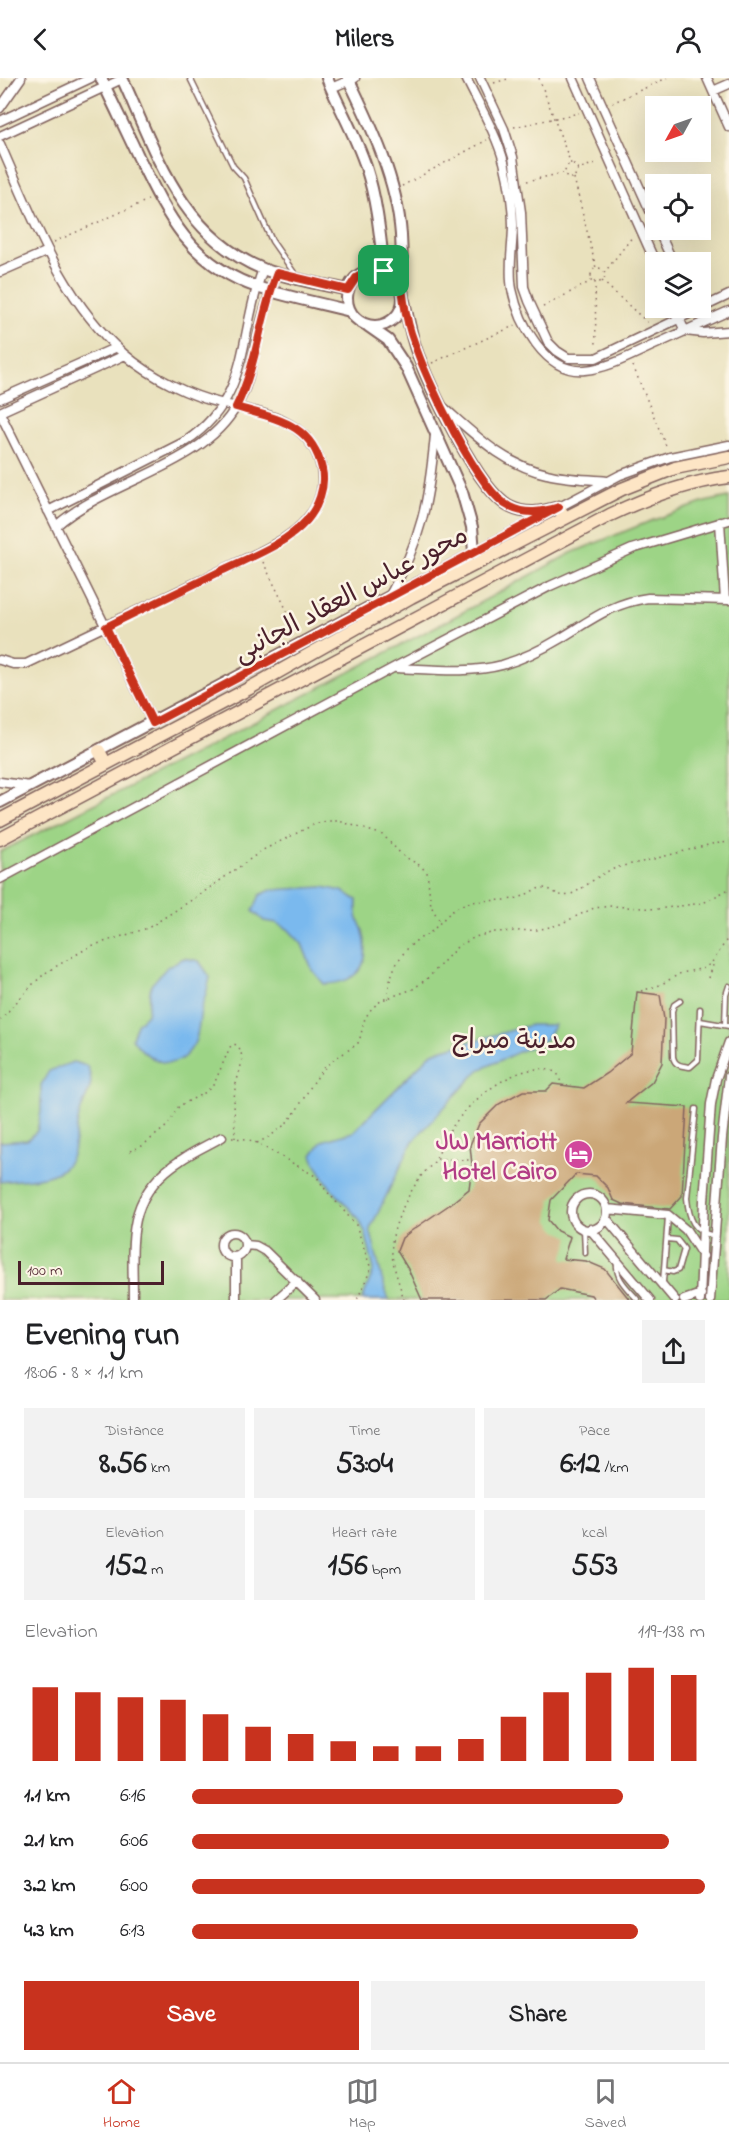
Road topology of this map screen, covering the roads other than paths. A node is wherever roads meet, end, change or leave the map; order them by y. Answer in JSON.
{"nodes":[{"id":1,"x":21,"y":78,"type":"edge"},
{"id":2,"x":92,"y":78,"type":"edge"},
{"id":3,"x":122,"y":78,"type":"edge"},
{"id":4,"x":190,"y":78,"type":"edge"},
{"id":5,"x":466,"y":78,"type":"edge"},
{"id":6,"x":573,"y":78,"type":"edge"},
{"id":7,"x":590,"y":78,"type":"edge"},
{"id":8,"x":708,"y":78,"type":"edge"},
{"id":9,"x":725,"y":78,"type":"edge"},
{"id":10,"x":351,"y":79,"type":"edge"},
{"id":11,"x":328,"y":81,"type":"edge"},
{"id":12,"x":103,"y":82,"type":"edge"},
{"id":13,"x":482,"y":82,"type":"edge"},
{"id":14,"x":729,"y":85,"type":"edge"},
{"id":15,"x":713,"y":91,"type":"junction"},
{"id":16,"x":0,"y":108,"type":"edge"},
{"id":17,"x":0,"y":121,"type":"edge"},
{"id":18,"x":729,"y":127,"type":"edge"},
{"id":19,"x":0,"y":136,"type":"edge"},
{"id":20,"x":0,"y":144,"type":"edge"},
{"id":21,"x":513,"y":157,"type":"junction"},
{"id":22,"x":503,"y":160,"type":"junction"},
{"id":23,"x":645,"y":200,"type":"edge"},
{"id":24,"x":46,"y":248,"type":"junction"},
{"id":25,"x":651,"y":252,"type":"edge"},
{"id":26,"x":263,"y":269,"type":"junction"},
{"id":27,"x":384,"y":271,"type":"junction"},
{"id":28,"x":0,"y":272,"type":"edge"},
{"id":29,"x":277,"y":273,"type":"junction"},
{"id":30,"x":299,"y":280,"type":"junction"},
{"id":31,"x":401,"y":285,"type":"junction"},
{"id":32,"x":256,"y":287,"type":"junction"},
{"id":33,"x":348,"y":290,"type":"junction"},
{"id":34,"x":270,"y":291,"type":"junction"},
{"id":35,"x":729,"y":295,"type":"edge"},
{"id":36,"x":404,"y":301,"type":"junction"},
{"id":37,"x":711,"y":302,"type":"edge"},
{"id":38,"x":350,"y":311,"type":"junction"},
{"id":39,"x":729,"y":311,"type":"edge"},
{"id":40,"x":679,"y":318,"type":"joint"},
{"id":41,"x":698,"y":318,"type":"edge"},
{"id":42,"x":700,"y":324,"type":"junction"},
{"id":43,"x":368,"y":326,"type":"junction"},
{"id":44,"x":685,"y":331,"type":"junction"},
{"id":45,"x":729,"y":331,"type":"edge"},
{"id":46,"x":117,"y":347,"type":"junction"},
{"id":47,"x":125,"y":355,"type":"junction"},
{"id":48,"x":61,"y":372,"type":"junction"},
{"id":49,"x":65,"y":382,"type":"junction"},
{"id":50,"x":0,"y":399,"type":"edge"},
{"id":51,"x":224,"y":405,"type":"junction"},
{"id":52,"x":442,"y":406,"type":"junction"},
{"id":53,"x":236,"y":407,"type":"junction"},
{"id":54,"x":0,"y":412,"type":"edge"},
{"id":55,"x":435,"y":435,"type":"junction"},
{"id":56,"x":729,"y":445,"type":"edge"},
{"id":57,"x":729,"y":457,"type":"edge"},
{"id":58,"x":729,"y":477,"type":"edge"},
{"id":59,"x":608,"y":481,"type":"junction"},
{"id":60,"x":48,"y":511,"type":"junction"},
{"id":61,"x":562,"y":513,"type":"junction"},
{"id":62,"x":724,"y":521,"type":"edge"},
{"id":63,"x":56,"y":526,"type":"junction"},
{"id":64,"x":474,"y":552,"type":"junction"},
{"id":65,"x":433,"y":580,"type":"junction"},
{"id":66,"x":389,"y":597,"type":"junction"},
{"id":67,"x":727,"y":600,"type":"edge"},
{"id":68,"x":106,"y":627,"type":"junction"},
{"id":69,"x":0,"y":660,"type":"edge"},
{"id":70,"x":393,"y":668,"type":"junction"},
{"id":71,"x":265,"y":680,"type":"junction"},
{"id":72,"x":269,"y":695,"type":"junction"},
{"id":73,"x":223,"y":702,"type":"junction"},
{"id":74,"x":238,"y":711,"type":"junction"},
{"id":75,"x":153,"y":723,"type":"junction"},
{"id":76,"x":99,"y":751,"type":"junction"},
{"id":77,"x":106,"y":764,"type":"junction"},
{"id":78,"x":0,"y":782,"type":"edge"},
{"id":79,"x":30,"y":786,"type":"junction"},
{"id":80,"x":0,"y":802,"type":"edge"},
{"id":81,"x":0,"y":820,"type":"edge"},
{"id":82,"x":0,"y":839,"type":"edge"},
{"id":83,"x":0,"y":879,"type":"edge"},
{"id":84,"x":729,"y":986,"type":"edge"},
{"id":85,"x":680,"y":1001,"type":"dead end"},
{"id":86,"x":700,"y":1009,"type":"dead end"},
{"id":87,"x":700,"y":1021,"type":"junction"},
{"id":88,"x":727,"y":1025,"type":"edge"},
{"id":89,"x":729,"y":1042,"type":"edge"},
{"id":90,"x":729,"y":1076,"type":"edge"},
{"id":91,"x":696,"y":1109,"type":"dead end"},
{"id":92,"x":222,"y":1137,"type":"road end"},
{"id":93,"x":606,"y":1214,"type":"junction"},
{"id":94,"x":668,"y":1215,"type":"junction"},
{"id":95,"x":587,"y":1229,"type":"junction"},
{"id":96,"x":703,"y":1234,"type":"junction"},
{"id":97,"x":715,"y":1236,"type":"junction"},
{"id":98,"x":667,"y":1239,"type":"junction"},
{"id":99,"x":246,"y":1245,"type":"junction"},
{"id":100,"x":585,"y":1253,"type":"dead end"},
{"id":101,"x":703,"y":1256,"type":"junction"},
{"id":102,"x":236,"y":1258,"type":"junction"},
{"id":103,"x":617,"y":1260,"type":"junction"},
{"id":104,"x":664,"y":1270,"type":"junction"},
{"id":105,"x":297,"y":1281,"type":"junction"},
{"id":106,"x":663,"y":1286,"type":"junction"},
{"id":107,"x":700,"y":1297,"type":"edge"},
{"id":108,"x":637,"y":1299,"type":"edge"},
{"id":109,"x":133,"y":1300,"type":"edge"},
{"id":110,"x":236,"y":1300,"type":"edge"},
{"id":111,"x":276,"y":1300,"type":"edge"},
{"id":112,"x":315,"y":1300,"type":"edge"},
{"id":113,"x":650,"y":1300,"type":"edge"},
{"id":114,"x":675,"y":1300,"type":"edge"},
{"id":115,"x":684,"y":1300,"type":"edge"},
{"id":116,"x":710,"y":1300,"type":"edge"}],
"edges":[{"from":1,"to":16,"type":"street"},
{"from":2,"to":17,"type":"street"},
{"from":3,"to":12,"type":"street"},
{"from":3,"to":26,"type":"street"},
{"from":4,"to":30,"type":"lane"},
{"from":5,"to":22,"type":"street"},
{"from":6,"to":25,"type":"street"},
{"from":7,"to":23,"type":"street"},
{"from":8,"to":15,"type":"street"},
{"from":9,"to":14,"type":"street"},
{"from":10,"to":11,"type":"street"},
{"from":10,"to":31,"type":"street"},
{"from":11,"to":27,"type":"street"},
{"from":12,"to":19,"type":"street"},
{"from":12,"to":32,"type":"street"},
{"from":13,"to":21,"type":"street"},
{"from":14,"to":15,"type":"street"},
{"from":15,"to":18,"type":"street"},
{"from":20,"to":24,"type":"street"},
{"from":21,"to":22,"type":"street"},
{"from":21,"to":40,"type":"street"},
{"from":22,"to":44,"type":"street"},
{"from":24,"to":28,"type":"street"},
{"from":24,"to":46,"type":"street"},
{"from":26,"to":29,"type":"street"},
{"from":26,"to":32,"type":"street"},
{"from":27,"to":31,"type":"street"},
{"from":27,"to":33,"type":"street"},
{"from":29,"to":30,"type":"street"},
{"from":29,"to":34,"type":"street"},
{"from":30,"to":33,"type":"street"},
{"from":31,"to":36,"type":"street"},
{"from":32,"to":34,"type":"street"},
{"from":32,"to":51,"type":"street"},
{"from":33,"to":38,"type":"street"},
{"from":34,"to":38,"type":"street"},
{"from":34,"to":53,"type":"street"},
{"from":35,"to":37,"type":"street"},
{"from":36,"to":43,"type":"street"},
{"from":36,"to":52,"type":"street"},
{"from":38,"to":43,"type":"street"},
{"from":39,"to":42,"type":"street"},
{"from":40,"to":44,"type":"street"},
{"from":41,"to":42,"type":"street"},
{"from":42,"to":44,"type":"street"},
{"from":43,"to":55,"type":"street"},
{"from":44,"to":45,"type":"street"},
{"from":46,"to":47,"type":"street"},
{"from":46,"to":48,"type":"street"},
{"from":47,"to":49,"type":"street"},
{"from":47,"to":51,"type":"street"},
{"from":48,"to":49,"type":"street"},
{"from":48,"to":50,"type":"street"},
{"from":49,"to":54,"type":"street"},
{"from":51,"to":53,"type":"street"},
{"from":51,"to":60,"type":"street"},
{"from":52,"to":59,"type":"street"},
{"from":52,"to":61,"type":"street"},
{"from":53,"to":63,"type":"street"},
{"from":53,"to":68,"type":"street"},
{"from":54,"to":60,"type":"street"},
{"from":55,"to":64,"type":"street"},
{"from":55,"to":66,"type":"street"},
{"from":56,"to":59,"type":"street","name":"محور عباس العقاد الجانبى"},
{"from":57,"to":61,"type":"main road"},
{"from":58,"to":72,"type":"main road"},
{"from":59,"to":61,"type":"street","name":"محور عباس العقاد الجانبى"},
{"from":60,"to":63,"type":"street"},
{"from":61,"to":64,"type":"street","name":"محور عباس العقاد الجانبى"},
{"from":61,"to":65,"type":"main road"},
{"from":62,"to":67,"type":"street"},
{"from":62,"to":70,"type":"street"},
{"from":63,"to":68,"type":"street"},
{"from":64,"to":65,"type":"street","name":"محور عباس العقاد الجانبى"},
{"from":65,"to":66,"type":"street","name":"محور عباس العقاد الجانبى"},
{"from":65,"to":71,"type":"main road"},
{"from":66,"to":75,"type":"street","name":"محور عباس العقاد الجانبى"},
{"from":67,"to":70,"type":"street"},
{"from":68,"to":69,"type":"street"},
{"from":68,"to":75,"type":"street"},
{"from":70,"to":83,"type":"street"},
{"from":71,"to":72,"type":"main road"},
{"from":71,"to":73,"type":"main road"},
{"from":72,"to":74,"type":"main road"},
{"from":73,"to":74,"type":"main road"},
{"from":73,"to":77,"type":"main road"},
{"from":74,"to":82,"type":"main road"},
{"from":75,"to":76,"type":"street","name":"محور عباس العقاد الجانبى"},
{"from":76,"to":77,"type":"main road"},
{"from":76,"to":79,"type":"street","name":"محور عباس العقاد الجانبى"},
{"from":77,"to":81,"type":"main road"},
{"from":78,"to":79,"type":"street"},
{"from":79,"to":80,"type":"street","name":"محور عباس العقاد الجانبى"},
{"from":84,"to":88,"type":"lane"},
{"from":85,"to":87,"type":"lane"},
{"from":86,"to":87,"type":"lane"},
{"from":87,"to":88,"type":"lane"},
{"from":89,"to":96,"type":"street"},
{"from":90,"to":97,"type":"street"},
{"from":91,"to":96,"type":"lane"},
{"from":92,"to":109,"type":"street"},
{"from":93,"to":94,"type":"street"},
{"from":93,"to":95,"type":"street"},
{"from":93,"to":95,"type":"street"},
{"from":93,"to":106,"type":"street"},
{"from":94,"to":98,"type":"lane"},
{"from":94,"to":101,"type":"street"},
{"from":95,"to":100,"type":"lane"},
{"from":95,"to":103,"type":"street"},
{"from":96,"to":97,"type":"lane"},
{"from":96,"to":101,"type":"street"},
{"from":97,"to":116,"type":"street"},
{"from":98,"to":104,"type":"lane"},
{"from":98,"to":104,"type":"lane"},
{"from":99,"to":102,"type":"street"},
{"from":99,"to":102,"type":"street"},
{"from":99,"to":105,"type":"street"},
{"from":101,"to":107,"type":"street"},
{"from":102,"to":110,"type":"street"},
{"from":103,"to":108,"type":"lane"},
{"from":103,"to":113,"type":"street"},
{"from":104,"to":106,"type":"lane"},
{"from":105,"to":111,"type":"street"},
{"from":105,"to":112,"type":"street"},
{"from":106,"to":114,"type":"street"},
{"from":107,"to":115,"type":"street"}]}
